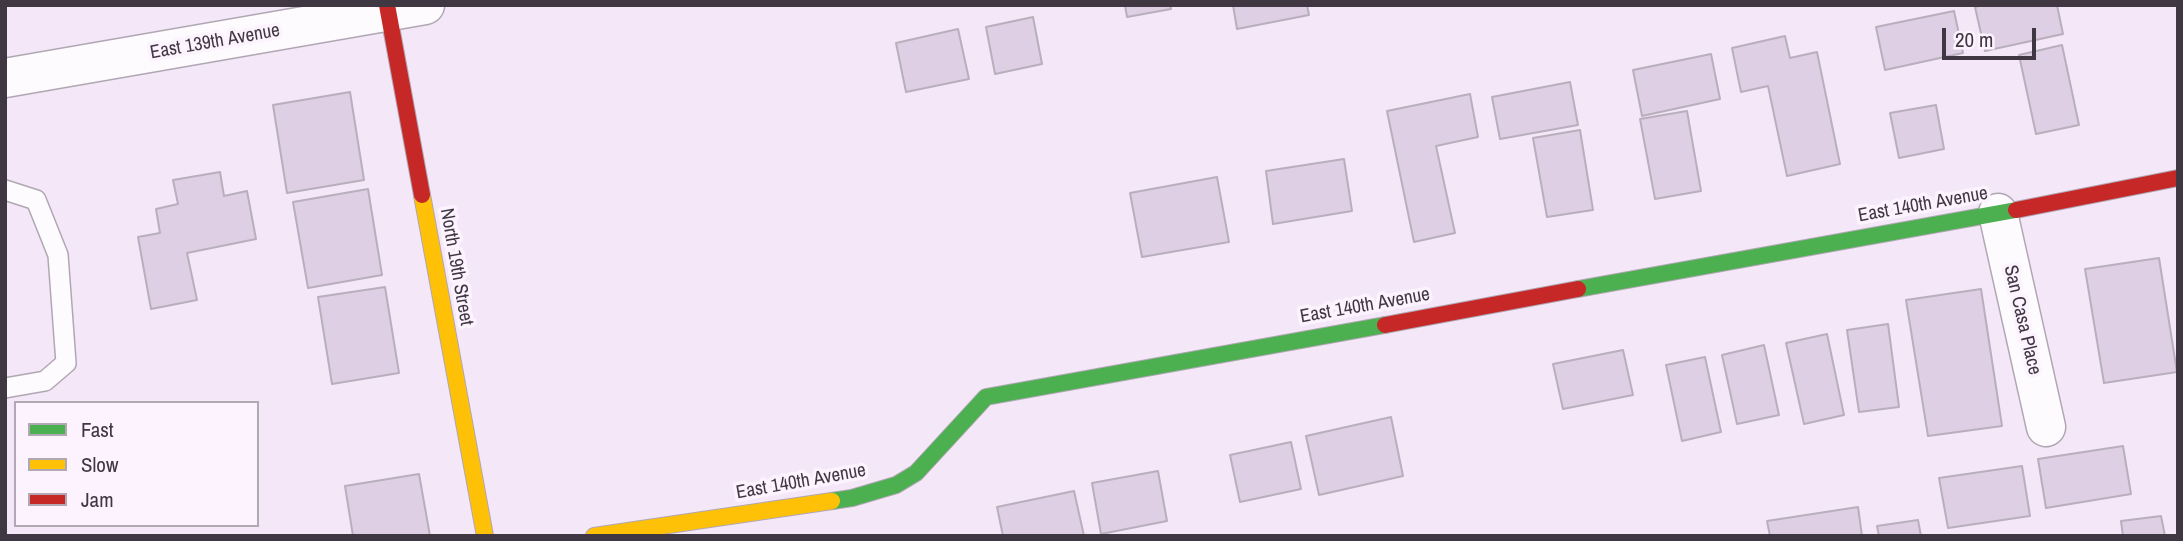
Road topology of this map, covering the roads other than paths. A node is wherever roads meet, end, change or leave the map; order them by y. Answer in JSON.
{"nodes":[{"id":1,"x":425,"y":5,"type":"edge"},
{"id":2,"x":388,"y":8,"type":"edge"},
{"id":3,"x":5,"y":78,"type":"edge"},
{"id":4,"x":2178,"y":178,"type":"edge"},
{"id":5,"x":5,"y":190,"type":"edge"},
{"id":6,"x":1998,"y":213,"type":"junction"},
{"id":7,"x":5,"y":388,"type":"edge"},
{"id":8,"x":2046,"y":427,"type":"dead end"},
{"id":9,"x":485,"y":536,"type":"edge"},
{"id":10,"x":594,"y":536,"type":"edge"}],
"edges":[{"from":1,"to":2,"type":"street","name":"East 139th Avenue"},
{"from":2,"to":3,"type":"street","name":"East 139th Avenue"},
{"from":2,"to":9,"type":"street","name":"North 19th Street"},
{"from":4,"to":6,"type":"street","name":"East 140th Avenue"},
{"from":5,"to":7,"type":"lane"},
{"from":6,"to":8,"type":"street","name":"San Casa Place"},
{"from":6,"to":10,"type":"street","name":"East 140th Avenue"}]}
